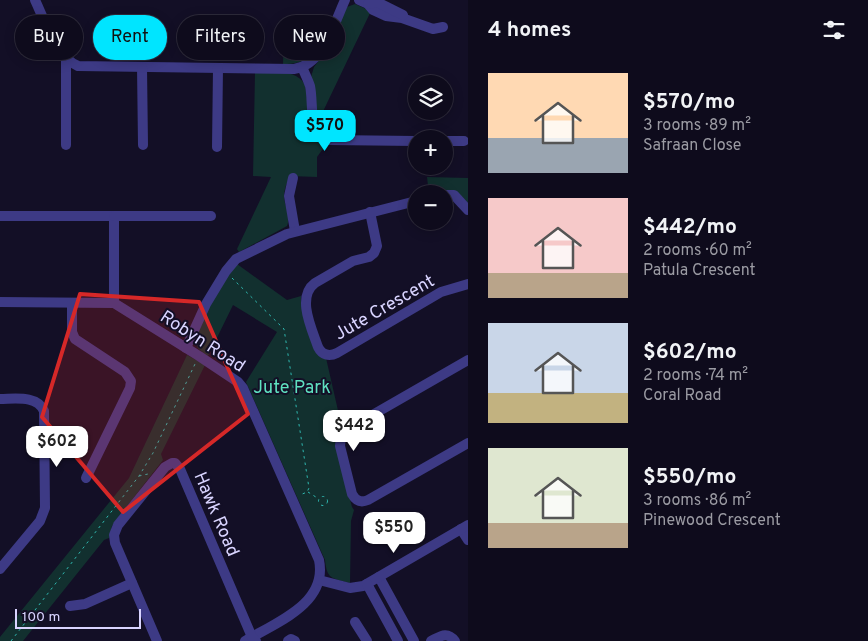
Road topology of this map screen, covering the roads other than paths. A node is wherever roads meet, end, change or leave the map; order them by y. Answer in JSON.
{"nodes":[{"id":1,"x":35,"y":0,"type":"edge"},
{"id":2,"x":345,"y":0,"type":"edge"},
{"id":3,"x":364,"y":2,"type":"edge"},
{"id":4,"x":42,"y":15,"type":"edge"},
{"id":5,"x":443,"y":27,"type":"dead end"},
{"id":6,"x":66,"y":60,"type":"edge"},
{"id":7,"x":68,"y":60,"type":"edge"},
{"id":8,"x":142,"y":68,"type":"junction"},
{"id":9,"x":218,"y":68,"type":"junction"},
{"id":10,"x":302,"y":68,"type":"junction"},
{"id":11,"x":408,"y":141,"type":"edge"},
{"id":12,"x":453,"y":141,"type":"edge"},
{"id":13,"x":464,"y":141,"type":"dead end"},
{"id":14,"x":66,"y":145,"type":"dead end"},
{"id":15,"x":142,"y":145,"type":"dead end"},
{"id":16,"x":217,"y":147,"type":"dead end"},
{"id":17,"x":293,"y":178,"type":"dead end"},
{"id":18,"x":453,"y":195,"type":"edge"},
{"id":19,"x":408,"y":203,"type":"edge"},
{"id":20,"x":468,"y":210,"type":"edge"},
{"id":21,"x":370,"y":212,"type":"junction"},
{"id":22,"x":0,"y":216,"type":"edge"},
{"id":23,"x":114,"y":216,"type":"junction"},
{"id":24,"x":211,"y":216,"type":"dead end"},
{"id":25,"x":296,"y":231,"type":"junction"},
{"id":26,"x":468,"y":284,"type":"edge"},
{"id":27,"x":0,"y":302,"type":"edge"},
{"id":28,"x":72,"y":303,"type":"junction"},
{"id":29,"x":114,"y":303,"type":"junction"},
{"id":30,"x":186,"y":348,"type":"junction"},
{"id":31,"x":468,"y":360,"type":"edge"},
{"id":32,"x":0,"y":399,"type":"edge"},
{"id":33,"x":468,"y":443,"type":"edge"},
{"id":34,"x":86,"y":478,"type":"dead end"},
{"id":35,"x":465,"y":527,"type":"edge"},
{"id":36,"x":468,"y":540,"type":"edge"},
{"id":37,"x":0,"y":569,"type":"edge"},
{"id":38,"x":380,"y":576,"type":"junction"},
{"id":39,"x":319,"y":580,"type":"junction"},
{"id":40,"x":132,"y":583,"type":"junction"},
{"id":41,"x":367,"y":584,"type":"junction"},
{"id":42,"x":70,"y":606,"type":"dead end"},
{"id":43,"x":356,"y":622,"type":"dead end"},
{"id":44,"x":251,"y":640,"type":"edge"},
{"id":45,"x":158,"y":641,"type":"edge"},
{"id":46,"x":288,"y":641,"type":"edge"},
{"id":47,"x":296,"y":641,"type":"edge"},
{"id":48,"x":367,"y":641,"type":"edge"},
{"id":49,"x":398,"y":641,"type":"edge"},
{"id":50,"x":414,"y":641,"type":"edge"},
{"id":51,"x":431,"y":641,"type":"edge"},
{"id":52,"x":455,"y":641,"type":"edge"}],
"edges":[{"from":1,"to":4,"type":"street"},
{"from":2,"to":10,"type":"street"},
{"from":3,"to":5,"type":"street"},
{"from":6,"to":14,"type":"street"},
{"from":7,"to":8,"type":"street"},
{"from":8,"to":9,"type":"street"},
{"from":8,"to":15,"type":"street"},
{"from":9,"to":10,"type":"street"},
{"from":9,"to":16,"type":"street"},
{"from":10,"to":11,"type":"street"},
{"from":12,"to":13,"type":"street"},
{"from":17,"to":25,"type":"street"},
{"from":18,"to":20,"type":"street"},
{"from":19,"to":21,"type":"street"},
{"from":21,"to":25,"type":"street"},
{"from":21,"to":26,"type":"street","name":"Jute Crescent"},
{"from":22,"to":23,"type":"street"},
{"from":23,"to":24,"type":"street"},
{"from":23,"to":29,"type":"street"},
{"from":25,"to":30,"type":"street"},
{"from":27,"to":28,"type":"street"},
{"from":28,"to":29,"type":"street"},
{"from":28,"to":34,"type":"street"},
{"from":29,"to":30,"type":"street","name":"Robyn Road"},
{"from":30,"to":39,"type":"street","name":"Robyn Road"},
{"from":31,"to":33,"type":"street"},
{"from":32,"to":37,"type":"street"},
{"from":35,"to":36,"type":"street"},
{"from":35,"to":38,"type":"street"},
{"from":38,"to":41,"type":"street"},
{"from":38,"to":50,"type":"street"},
{"from":39,"to":41,"type":"street"},
{"from":39,"to":44,"type":"street"},
{"from":40,"to":42,"type":"street"},
{"from":40,"to":44,"type":"street","name":"Hawk Road"},
{"from":40,"to":45,"type":"street","name":"Hawk Road"},
{"from":41,"to":49,"type":"street"},
{"from":43,"to":48,"type":"street"},
{"from":46,"to":47,"type":"street"},
{"from":51,"to":52,"type":"street"}]}
